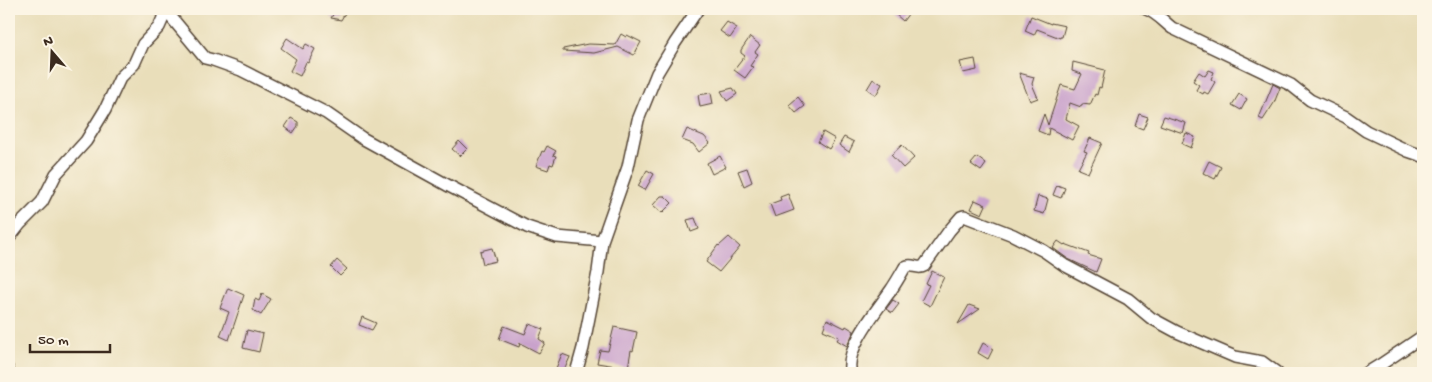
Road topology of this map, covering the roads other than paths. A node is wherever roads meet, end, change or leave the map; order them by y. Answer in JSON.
{"nodes":[{"id":1,"x":698,"y":9,"type":"edge"},
{"id":2,"x":1150,"y":9,"type":"edge"},
{"id":3,"x":163,"y":10,"type":"edge"},
{"id":4,"x":1423,"y":156,"type":"edge"},
{"id":5,"x":9,"y":238,"type":"edge"},
{"id":6,"x":602,"y":241,"type":"junction"},
{"id":7,"x":1423,"y":336,"type":"edge"},
{"id":8,"x":9,"y":365,"type":"edge"},
{"id":9,"x":12,"y":373,"type":"edge"},
{"id":10,"x":576,"y":373,"type":"edge"},
{"id":11,"x":851,"y":373,"type":"edge"},
{"id":12,"x":1277,"y":373,"type":"edge"},
{"id":13,"x":1367,"y":373,"type":"edge"}],
"edges":[{"from":1,"to":6,"type":"street"},
{"from":2,"to":4,"type":"street"},
{"from":3,"to":5,"type":"street"},
{"from":3,"to":6,"type":"street"},
{"from":6,"to":10,"type":"street"},
{"from":7,"to":13,"type":"street"},
{"from":8,"to":9,"type":"lane"},
{"from":11,"to":12,"type":"street"}]}
